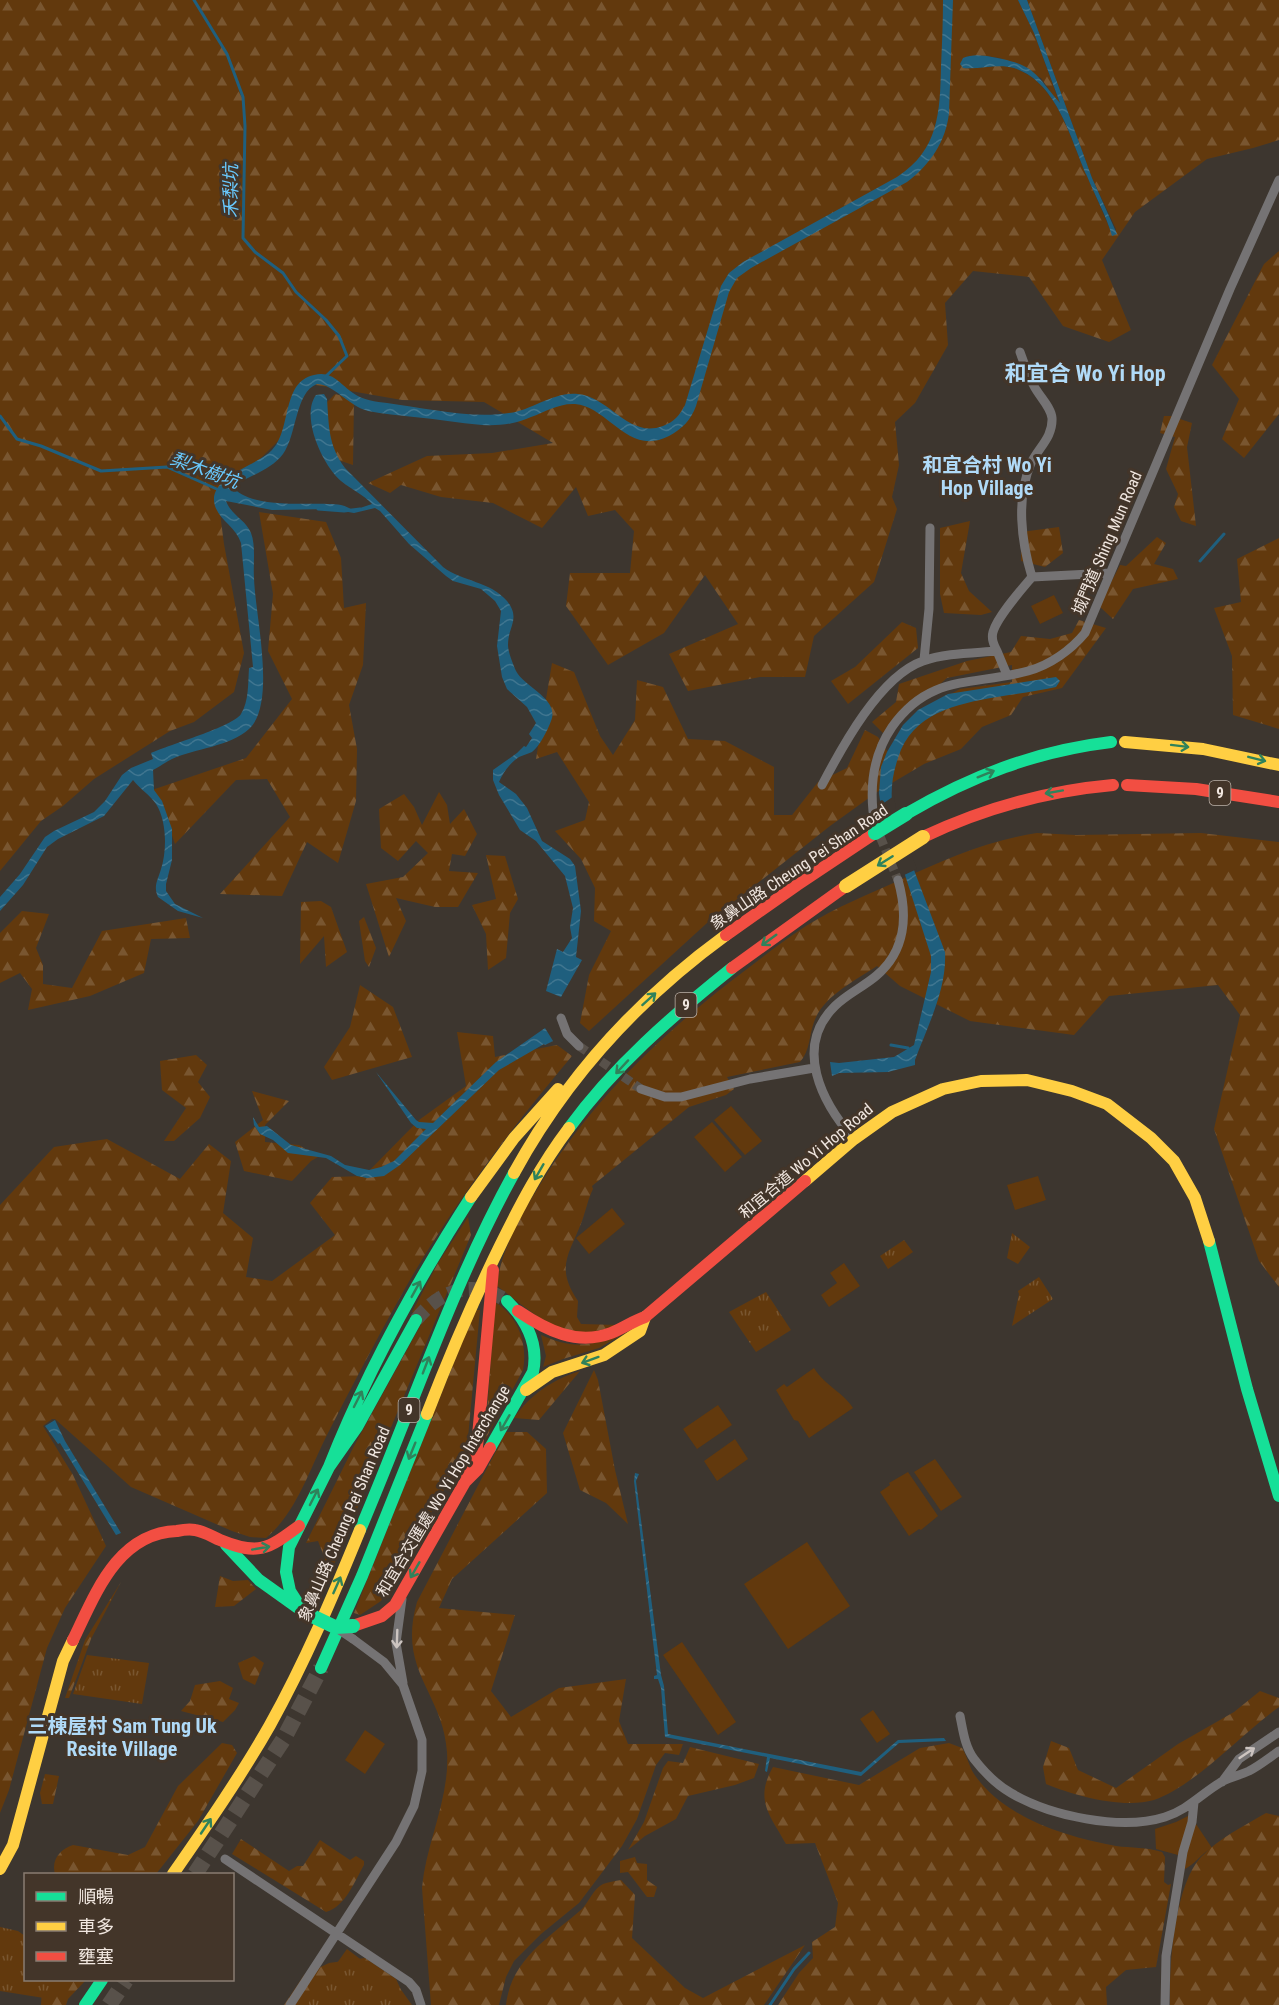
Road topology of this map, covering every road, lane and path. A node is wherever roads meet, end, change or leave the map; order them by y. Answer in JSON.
{"nodes":[{"id":1,"x":1279,"y":180,"type":"edge"},
{"id":2,"x":1020,"y":352,"type":"dead end"},
{"id":3,"x":930,"y":528,"type":"dead end"},
{"id":4,"x":1110,"y":573,"type":"junction"},
{"id":5,"x":1032,"y":577,"type":"junction"},
{"id":6,"x":997,"y":651,"type":"junction"},
{"id":7,"x":924,"y":660,"type":"junction"},
{"id":8,"x":1007,"y":675,"type":"junction"},
{"id":9,"x":1279,"y":765,"type":"edge"},
{"id":10,"x":822,"y":785,"type":"dead end"},
{"id":11,"x":1113,"y":785,"type":"dead end"},
{"id":12,"x":1127,"y":785,"type":"dead end"},
{"id":13,"x":1279,"y":802,"type":"edge"},
{"id":14,"x":873,"y":811,"type":"tunnel mouth"},
{"id":15,"x":898,"y":880,"type":"tunnel mouth"},
{"id":16,"x":561,"y":1018,"type":"dead end"},
{"id":17,"x":579,"y":1046,"type":"tunnel mouth"},
{"id":18,"x":814,"y":1068,"type":"junction"},
{"id":19,"x":579,"y":1072,"type":"junction"},
{"id":20,"x":641,"y":1089,"type":"tunnel mouth"},
{"id":21,"x":854,"y":1140,"type":"junction"},
{"id":22,"x":500,"y":1245,"type":"junction"},
{"id":23,"x":507,"y":1301,"type":"tunnel mouth"},
{"id":24,"x":518,"y":1311,"type":"junction"},
{"id":25,"x":645,"y":1317,"type":"junction"},
{"id":26,"x":416,"y":1320,"type":"tunnel mouth"},
{"id":27,"x":522,"y":1393,"type":"junction"},
{"id":28,"x":329,"y":1467,"type":"junction"},
{"id":29,"x":465,"y":1482,"type":"junction"},
{"id":30,"x":1279,"y":1496,"type":"edge"},
{"id":31,"x":299,"y":1526,"type":"junction"},
{"id":32,"x":218,"y":1539,"type":"junction"},
{"id":33,"x":402,"y":1592,"type":"junction"},
{"id":34,"x":307,"y":1613,"type":"junction"},
{"id":35,"x":353,"y":1632,"type":"junction"},
{"id":36,"x":321,"y":1668,"type":"tunnel mouth"},
{"id":37,"x":404,"y":1685,"type":"junction"},
{"id":38,"x":960,"y":1716,"type":"dead end"},
{"id":39,"x":1279,"y":1732,"type":"edge"},
{"id":40,"x":1279,"y":1751,"type":"edge"},
{"id":41,"x":1222,"y":1782,"type":"junction"},
{"id":42,"x":1194,"y":1802,"type":"junction"},
{"id":43,"x":225,"y":1859,"type":"dead end"},
{"id":44,"x":0,"y":1869,"type":"edge"},
{"id":45,"x":174,"y":1873,"type":"edge"},
{"id":46,"x":337,"y":1935,"type":"junction"},
{"id":47,"x":101,"y":1981,"type":"edge"},
{"id":48,"x":85,"y":2005,"type":"edge"},
{"id":49,"x":290,"y":2005,"type":"edge"},
{"id":50,"x":421,"y":2005,"type":"edge"},
{"id":51,"x":1165,"y":2005,"type":"edge"}],
"edges":[{"from":1,"to":4,"type":"street","name":"城門道 Shing Mun Road"},
{"from":2,"to":5,"type":"street"},
{"from":3,"to":7,"type":"street"},
{"from":4,"to":5,"type":"street"},
{"from":4,"to":8,"type":"street","name":"城門道 Shing Mun Road"},
{"from":5,"to":6,"type":"street"},
{"from":6,"to":7,"type":"street"},
{"from":6,"to":8,"type":"street"},
{"from":7,"to":10,"type":"street"},
{"from":8,"to":14,"type":"street","name":"城門道 Shing Mun Road"},
{"from":19,"to":9,"type":"main road","name":"象鼻山路 Cheung Pei Shan Road","number":"9","one_way":true,"bridge":true},
{"from":11,"to":22,"type":"main road","name":"象鼻山路 Cheung Pei Shan Road","number":"9","one_way":true,"bridge":true},
{"from":12,"to":13,"type":"main road","number":"9"},
{"from":15,"to":18,"type":"street"},
{"from":16,"to":17,"type":"street"},
{"from":18,"to":20,"type":"street"},
{"from":18,"to":21,"type":"street"},
{"from":28,"to":19,"type":"main road","one_way":true},
{"from":45,"to":19,"type":"main road","name":"象鼻山路 Cheung Pei Shan Road","number":"9","one_way":true},
{"from":21,"to":25,"type":"main road","name":"和宜合道 Wo Yi Hop Road"},
{"from":21,"to":30,"type":"main road","name":"和宜合道 Wo Yi Hop Road"},
{"from":22,"to":29,"type":"main road"},
{"from":22,"to":36,"type":"main road","name":"象鼻山路 Cheung Pei Shan Road","number":"9","one_way":true},
{"from":23,"to":24,"type":"main road","name":"和宜合交匯處 Wo Yi Hop Interchange"},
{"from":24,"to":25,"type":"main road","name":"和宜合道 Wo Yi Hop Road"},
{"from":24,"to":27,"type":"main road","name":"和宜合交匯處 Wo Yi Hop Interchange"},
{"from":25,"to":27,"type":"main road","name":"和宜合道 Wo Yi Hop Road","one_way":true},
{"from":26,"to":28,"type":"main road"},
{"from":27,"to":29,"type":"main road","name":"和宜合交匯處 Wo Yi Hop Interchange","one_way":true},
{"from":31,"to":28,"type":"main road","one_way":true},
{"from":29,"to":33,"type":"main road","name":"和宜合交匯處 Wo Yi Hop Interchange","one_way":true},
{"from":32,"to":31,"type":"main road","one_way":true},
{"from":31,"to":34,"type":"main road"},
{"from":32,"to":34,"type":"main road","name":"和宜合交匯處 Wo Yi Hop Interchange"},
{"from":32,"to":44,"type":"main road"},
{"from":33,"to":35,"type":"main road","name":"和宜合交匯處 Wo Yi Hop Interchange"},
{"from":33,"to":37,"type":"street","one_way":true},
{"from":34,"to":35,"type":"main road","name":"和宜合交匯處 Wo Yi Hop Interchange","bridge":true},
{"from":35,"to":37,"type":"street"},
{"from":37,"to":46,"type":"street"},
{"from":38,"to":42,"type":"street"},
{"from":41,"to":39,"type":"street","one_way":true},
{"from":40,"to":41,"type":"street"},
{"from":41,"to":42,"type":"street"},
{"from":42,"to":51,"type":"street"},
{"from":43,"to":46,"type":"street"},
{"from":46,"to":49,"type":"street"},
{"from":46,"to":50,"type":"street"},
{"from":47,"to":48,"type":"main road"}]}
